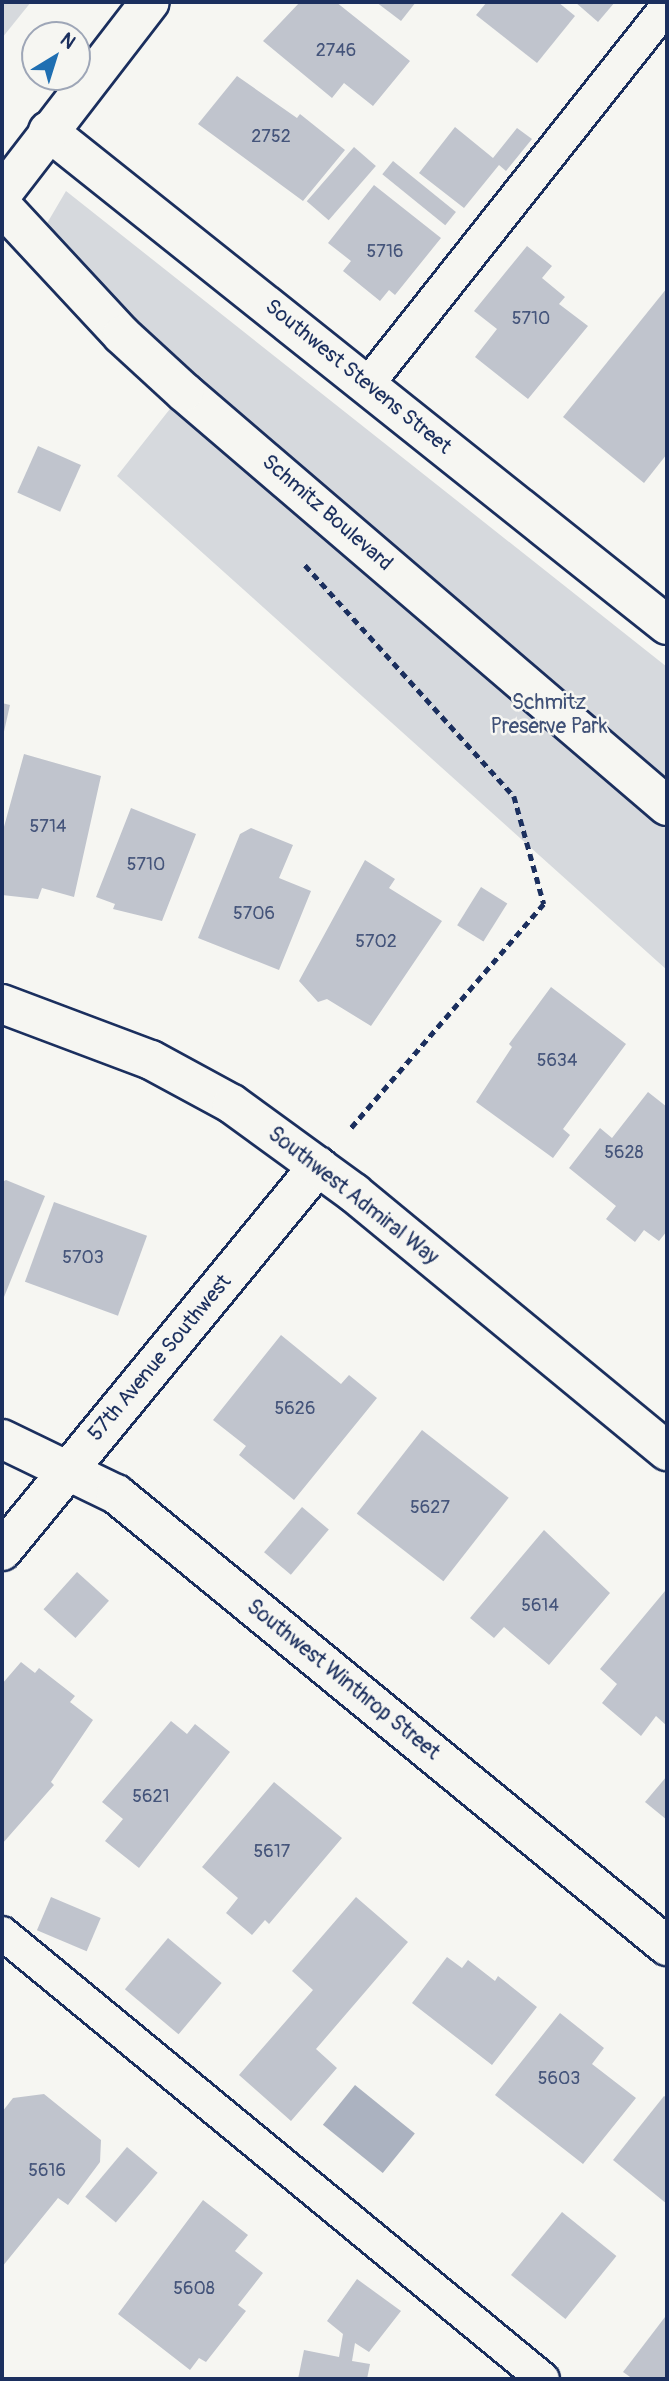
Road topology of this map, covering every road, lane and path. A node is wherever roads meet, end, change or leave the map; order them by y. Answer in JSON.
{"nodes":[{"id":1,"x":150,"y":2,"type":"edge"},
{"id":2,"x":667,"y":7,"type":"edge"},
{"id":3,"x":48,"y":131,"type":"junction"},
{"id":4,"x":2,"y":194,"type":"edge"},
{"id":5,"x":2,"y":206,"type":"edge"},
{"id":6,"x":367,"y":385,"type":"junction"},
{"id":7,"x":300,"y":561,"type":"dead end"},
{"id":8,"x":667,"y":625,"type":"edge"},
{"id":9,"x":667,"y":806,"type":"edge"},
{"id":10,"x":2,"y":1004,"type":"edge"},
{"id":11,"x":318,"y":1166,"type":"junction"},
{"id":12,"x":2,"y":1439,"type":"edge"},
{"id":13,"x":667,"y":1451,"type":"edge"},
{"id":14,"x":68,"y":1470,"type":"junction"},
{"id":15,"x":2,"y":1551,"type":"edge"},
{"id":16,"x":2,"y":1933,"type":"edge"},
{"id":17,"x":667,"y":1946,"type":"edge"},
{"id":18,"x":543,"y":2379,"type":"edge"}],
"edges":[{"from":1,"to":3,"type":"street"},
{"from":2,"to":6,"type":"lane"},
{"from":3,"to":4,"type":"street"},
{"from":3,"to":6,"type":"street","name":"Southwest Stevens Street"},
{"from":5,"to":9,"type":"street","name":"Schmitz Boulevard"},
{"from":6,"to":8,"type":"street","name":"Southwest Stevens Street"},
{"from":7,"to":11,"type":"path"},
{"from":10,"to":11,"type":"street","name":"Southwest Admiral Way"},
{"from":11,"to":13,"type":"street","name":"Southwest Admiral Way"},
{"from":11,"to":14,"type":"street","name":"57th Avenue Southwest"},
{"from":12,"to":14,"type":"street","name":"Southwest Winthrop Street"},
{"from":14,"to":15,"type":"street","name":"57th Avenue Southwest"},
{"from":14,"to":17,"type":"street","name":"Southwest Winthrop Street"},
{"from":16,"to":18,"type":"lane"}]}
